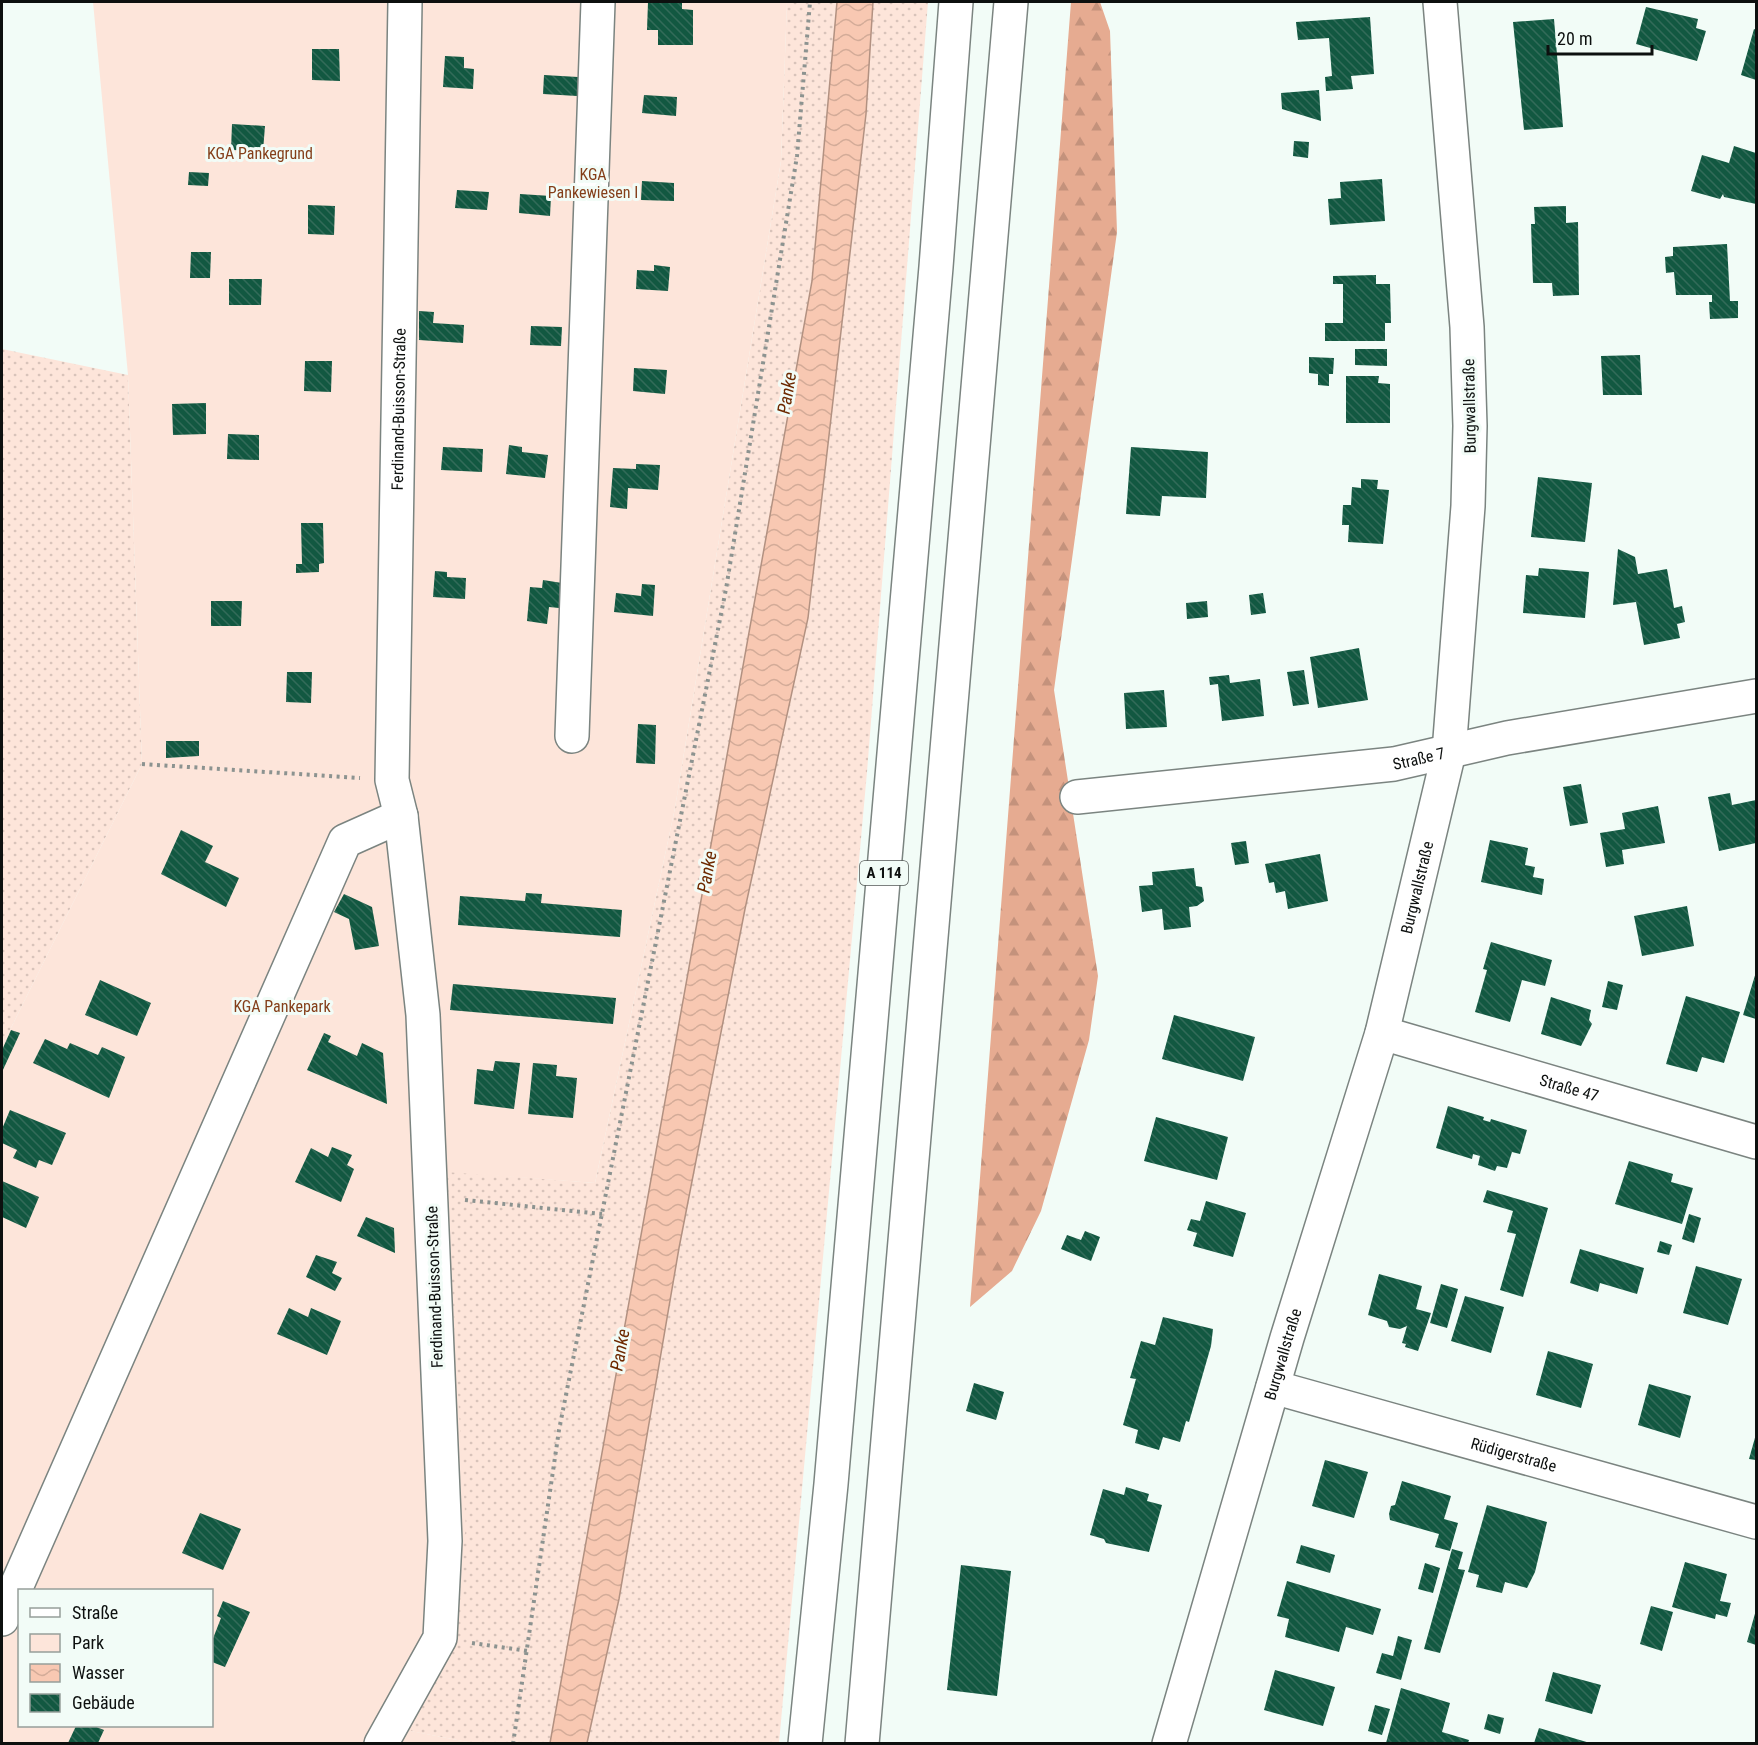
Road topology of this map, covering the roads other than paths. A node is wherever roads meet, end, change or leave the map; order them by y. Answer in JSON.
{"nodes":[{"id":1,"x":405,"y":2,"type":"edge"},
{"id":2,"x":598,"y":2,"type":"edge"},
{"id":3,"x":956,"y":2,"type":"edge"},
{"id":4,"x":1011,"y":2,"type":"edge"},
{"id":5,"x":1440,"y":2,"type":"edge"},
{"id":6,"x":1756,"y":696,"type":"edge"},
{"id":7,"x":572,"y":736,"type":"dead end"},
{"id":8,"x":1449,"y":752,"type":"junction"},
{"id":9,"x":1077,"y":797,"type":"dead end"},
{"id":10,"x":401,"y":816,"type":"junction"},
{"id":11,"x":1383,"y":1033,"type":"junction"},
{"id":12,"x":1756,"y":1142,"type":"edge"},
{"id":13,"x":1273,"y":1387,"type":"junction"},
{"id":14,"x":1756,"y":1521,"type":"edge"},
{"id":15,"x":2,"y":1619,"type":"edge"},
{"id":16,"x":381,"y":1743,"type":"edge"},
{"id":17,"x":806,"y":1743,"type":"edge"},
{"id":18,"x":862,"y":1743,"type":"edge"},
{"id":19,"x":1168,"y":1743,"type":"edge"}],
"edges":[{"from":1,"to":10,"type":"main road","name":"Ferdinand-Buisson-Straße"},
{"from":2,"to":7,"type":"main road"},
{"from":3,"to":17,"type":"main road","number":"A 114"},
{"from":4,"to":18,"type":"main road"},
{"from":5,"to":8,"type":"main road","name":"Burgwallstraße"},
{"from":6,"to":8,"type":"main road","name":"Straße 7"},
{"from":8,"to":9,"type":"main road","name":"Straße 7"},
{"from":8,"to":11,"type":"main road","name":"Burgwallstraße"},
{"from":10,"to":15,"type":"main road"},
{"from":10,"to":16,"type":"main road","name":"Ferdinand-Buisson-Straße"},
{"from":11,"to":12,"type":"main road","name":"Straße 47"},
{"from":11,"to":13,"type":"main road","name":"Burgwallstraße"},
{"from":13,"to":14,"type":"main road","name":"Rüdigerstraße"},
{"from":13,"to":19,"type":"main road","name":"Burgwallstraße"}]}
